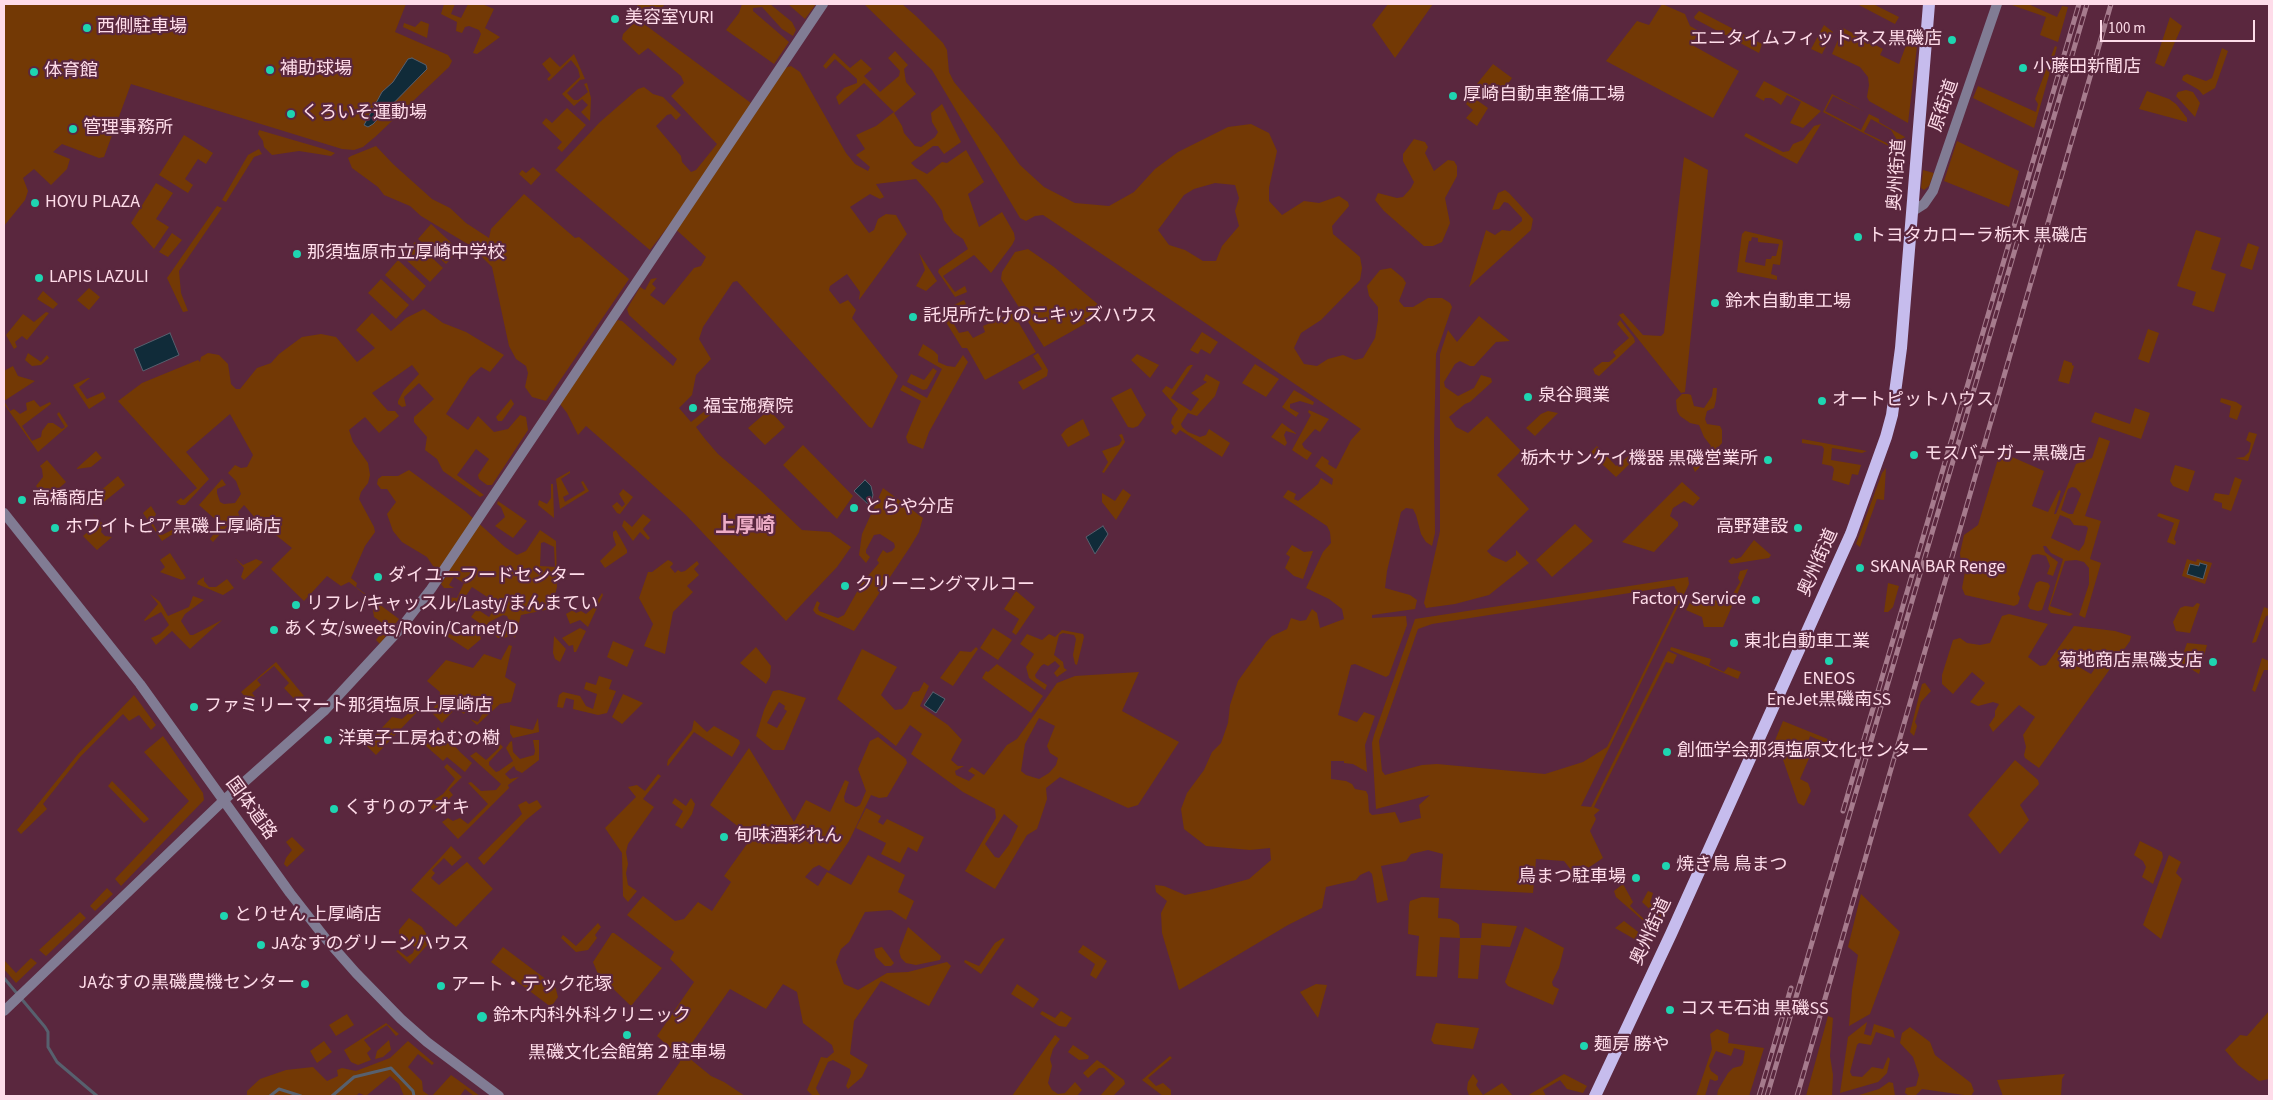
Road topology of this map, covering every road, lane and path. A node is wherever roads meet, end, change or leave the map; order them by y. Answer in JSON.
{"nodes":[{"id":1,"x":823,"y":4,"type":"edge"},
{"id":2,"x":1929,"y":4,"type":"edge"},
{"id":3,"x":1997,"y":4,"type":"edge"},
{"id":4,"x":1913,"y":211,"type":"junction"},
{"id":5,"x":4,"y":513,"type":"edge"},
{"id":6,"x":223,"y":801,"type":"junction"},
{"id":7,"x":4,"y":1011,"type":"edge"},
{"id":8,"x":499,"y":1096,"type":"edge"},
{"id":9,"x":1595,"y":1096,"type":"edge"}],
"edges":[{"from":1,"to":6,"type":"street"},
{"from":2,"to":4,"type":"main road","name":"奥州街道"},
{"from":3,"to":4,"type":"street","name":"原街道"},
{"from":4,"to":9,"type":"main road","name":"奥州街道"},
{"from":5,"to":6,"type":"street","name":"国体道路"},
{"from":6,"to":7,"type":"street"},
{"from":6,"to":8,"type":"street","name":"国体道路"}]}
